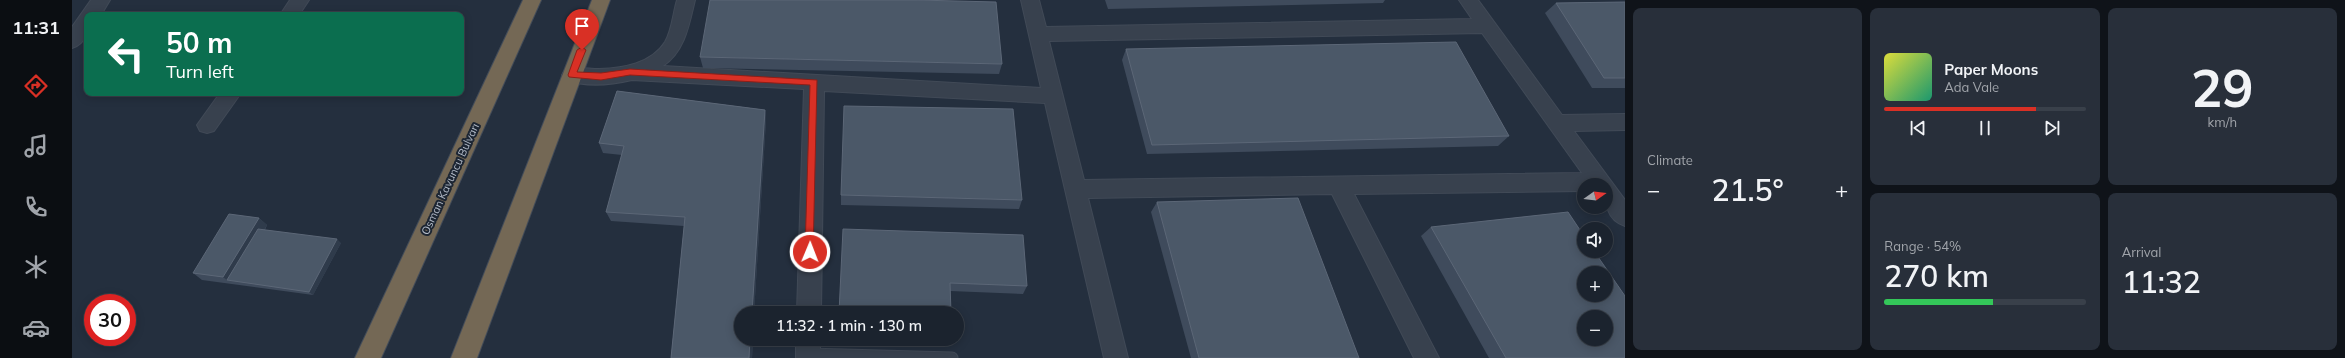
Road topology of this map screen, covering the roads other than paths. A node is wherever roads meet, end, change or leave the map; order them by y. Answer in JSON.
{"nodes":[{"id":1,"x":101,"y":0,"type":"edge"},
{"id":2,"x":300,"y":0,"type":"edge"},
{"id":3,"x":532,"y":0,"type":"edge"},
{"id":4,"x":601,"y":0,"type":"edge"},
{"id":5,"x":686,"y":0,"type":"edge"},
{"id":6,"x":1030,"y":0,"type":"edge"},
{"id":7,"x":1468,"y":0,"type":"edge"},
{"id":8,"x":93,"y":12,"type":"edge"},
{"id":9,"x":291,"y":12,"type":"edge"},
{"id":10,"x":84,"y":24,"type":"edge"},
{"id":11,"x":1488,"y":26,"type":"junction"},
{"id":12,"x":1038,"y":34,"type":"junction"},
{"id":13,"x":72,"y":41,"type":"edge"},
{"id":14,"x":630,"y":72,"type":"junction"},
{"id":15,"x":572,"y":75,"type":"junction"},
{"id":16,"x":814,"y":82,"type":"junction"},
{"id":17,"x":229,"y":96,"type":"edge"},
{"id":18,"x":1053,"y":96,"type":"junction"},
{"id":19,"x":1625,"y":122,"type":"edge"},
{"id":20,"x":1557,"y":123,"type":"junction"},
{"id":21,"x":207,"y":125,"type":"dead end"},
{"id":22,"x":1596,"y":178,"type":"edge"},
{"id":23,"x":1338,"y":185,"type":"junction"},
{"id":24,"x":1577,"y":186,"type":"edge"},
{"id":25,"x":1076,"y":189,"type":"junction"},
{"id":26,"x":1613,"y":201,"type":"edge"},
{"id":27,"x":1625,"y":217,"type":"edge"},
{"id":28,"x":809,"y":306,"type":"edge"},
{"id":29,"x":808,"y":350,"type":"edge"},
{"id":30,"x":368,"y":358,"type":"edge"},
{"id":31,"x":464,"y":358,"type":"edge"},
{"id":32,"x":952,"y":358,"type":"edge"},
{"id":33,"x":1116,"y":358,"type":"edge"},
{"id":34,"x":1427,"y":358,"type":"edge"}],
"edges":[{"from":1,"to":8,"type":"street"},
{"from":2,"to":9,"type":"street"},
{"from":3,"to":30,"type":"highway","name":"Osman Kavuncu Bulvarı"},
{"from":4,"to":15,"type":"highway"},
{"from":5,"to":14,"type":"street"},
{"from":6,"to":12,"type":"street"},
{"from":7,"to":11,"type":"street"},
{"from":10,"to":13,"type":"street"},
{"from":11,"to":12,"type":"street"},
{"from":11,"to":20,"type":"street"},
{"from":12,"to":18,"type":"street"},
{"from":14,"to":15,"type":"street"},
{"from":14,"to":16,"type":"street"},
{"from":15,"to":31,"type":"highway"},
{"from":16,"to":18,"type":"street"},
{"from":16,"to":28,"type":"street"},
{"from":17,"to":21,"type":"street"},
{"from":18,"to":25,"type":"street"},
{"from":19,"to":20,"type":"street"},
{"from":20,"to":22,"type":"street"},
{"from":23,"to":24,"type":"street"},
{"from":23,"to":25,"type":"street"},
{"from":23,"to":34,"type":"street"},
{"from":25,"to":33,"type":"street"},
{"from":26,"to":27,"type":"street"},
{"from":29,"to":32,"type":"lane"}]}
